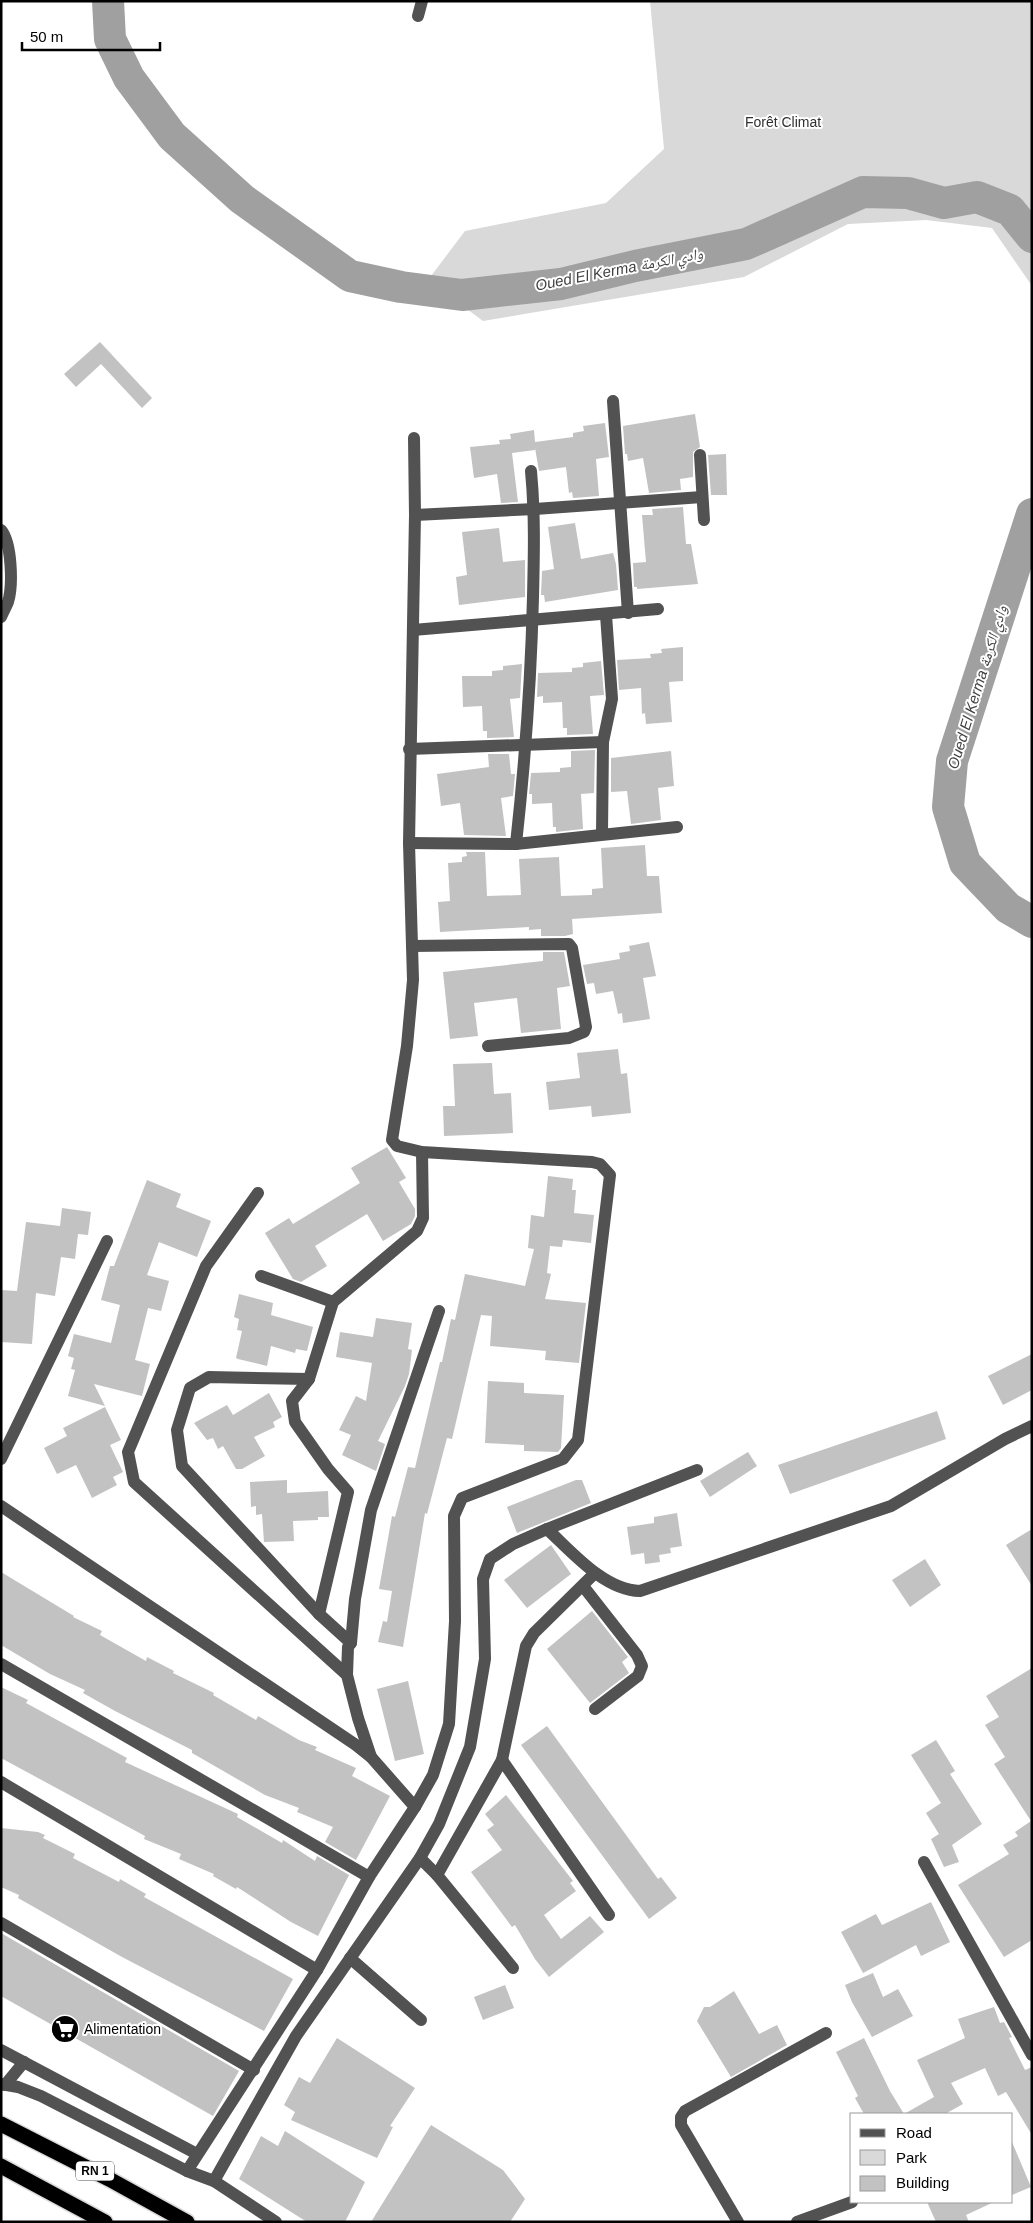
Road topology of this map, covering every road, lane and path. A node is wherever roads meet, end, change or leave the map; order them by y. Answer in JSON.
{"nodes":[{"id":1,"x":422,"y":1,"type":"edge"},
{"id":2,"x":418,"y":16,"type":"dead end"},
{"id":3,"x":613,"y":401,"type":"dead end"},
{"id":4,"x":414,"y":438,"type":"dead end"},
{"id":5,"x":700,"y":455,"type":"dead end"},
{"id":6,"x":531,"y":471,"type":"dead end"},
{"id":7,"x":702,"y":497,"type":"junction"},
{"id":8,"x":621,"y":503,"type":"junction"},
{"id":9,"x":535,"y":509,"type":"junction"},
{"id":10,"x":416,"y":515,"type":"junction"},
{"id":11,"x":704,"y":520,"type":"dead end"},
{"id":12,"x":1,"y":530,"type":"edge"},
{"id":13,"x":658,"y":609,"type":"dead end"},
{"id":14,"x":628,"y":613,"type":"junction"},
{"id":15,"x":606,"y":615,"type":"junction"},
{"id":16,"x":1,"y":616,"type":"edge"},
{"id":17,"x":532,"y":621,"type":"junction"},
{"id":18,"x":413,"y":630,"type":"junction"},
{"id":19,"x":603,"y":742,"type":"junction"},
{"id":20,"x":527,"y":746,"type":"junction"},
{"id":21,"x":409,"y":750,"type":"junction"},
{"id":22,"x":677,"y":827,"type":"dead end"},
{"id":23,"x":602,"y":834,"type":"junction"},
{"id":24,"x":409,"y":844,"type":"junction"},
{"id":25,"x":516,"y":844,"type":"junction"},
{"id":26,"x":412,"y":946,"type":"junction"},
{"id":27,"x":488,"y":1046,"type":"dead end"},
{"id":28,"x":422,"y":1152,"type":"junction"},
{"id":29,"x":258,"y":1193,"type":"dead end"},
{"id":30,"x":107,"y":1241,"type":"dead end"},
{"id":31,"x":261,"y":1276,"type":"dead end"},
{"id":32,"x":333,"y":1302,"type":"junction"},
{"id":33,"x":439,"y":1311,"type":"dead end"},
{"id":34,"x":309,"y":1379,"type":"junction"},
{"id":35,"x":1032,"y":1426,"type":"edge"},
{"id":36,"x":1,"y":1459,"type":"edge"},
{"id":37,"x":697,"y":1470,"type":"dead end"},
{"id":38,"x":1,"y":1506,"type":"edge"},
{"id":39,"x":547,"y":1529,"type":"junction"},
{"id":40,"x":595,"y":1573,"type":"junction"},
{"id":41,"x":583,"y":1586,"type":"junction"},
{"id":42,"x":319,"y":1614,"type":"junction"},
{"id":43,"x":351,"y":1643,"type":"junction"},
{"id":44,"x":1,"y":1664,"type":"edge"},
{"id":45,"x":347,"y":1675,"type":"junction"},
{"id":46,"x":595,"y":1709,"type":"dead end"},
{"id":47,"x":372,"y":1757,"type":"junction"},
{"id":48,"x":502,"y":1760,"type":"junction"},
{"id":49,"x":1,"y":1782,"type":"edge"},
{"id":50,"x":415,"y":1806,"type":"junction"},
{"id":51,"x":420,"y":1858,"type":"junction"},
{"id":52,"x":924,"y":1862,"type":"dead end"},
{"id":53,"x":437,"y":1875,"type":"junction"},
{"id":54,"x":369,"y":1877,"type":"junction"},
{"id":55,"x":609,"y":1916,"type":"dead end"},
{"id":56,"x":1,"y":1923,"type":"edge"},
{"id":57,"x":350,"y":1958,"type":"junction"},
{"id":58,"x":513,"y":1968,"type":"dead end"},
{"id":59,"x":317,"y":1970,"type":"junction"},
{"id":60,"x":421,"y":2020,"type":"dead end"},
{"id":61,"x":826,"y":2032,"type":"dead end"},
{"id":62,"x":1,"y":2050,"type":"edge"},
{"id":63,"x":1032,"y":2055,"type":"edge"},
{"id":64,"x":24,"y":2062,"type":"junction"},
{"id":65,"x":254,"y":2070,"type":"junction"},
{"id":66,"x":3,"y":2084,"type":"edge"},
{"id":67,"x":1,"y":2124,"type":"edge"},
{"id":68,"x":197,"y":2154,"type":"junction"},
{"id":69,"x":1,"y":2166,"type":"edge"},
{"id":70,"x":187,"y":2171,"type":"junction"},
{"id":71,"x":214,"y":2182,"type":"junction"},
{"id":72,"x":850,"y":2203,"type":"edge"},
{"id":73,"x":105,"y":2222,"type":"edge"},
{"id":74,"x":187,"y":2222,"type":"edge"},
{"id":75,"x":276,"y":2222,"type":"edge"},
{"id":76,"x":738,"y":2222,"type":"edge"},
{"id":77,"x":797,"y":2222,"type":"edge"}],
"edges":[{"from":1,"to":2,"type":"street"},
{"from":3,"to":8,"type":"street"},
{"from":4,"to":10,"type":"street"},
{"from":5,"to":7,"type":"street"},
{"from":6,"to":9,"type":"street"},
{"from":7,"to":8,"type":"street"},
{"from":7,"to":11,"type":"street"},
{"from":8,"to":9,"type":"street"},
{"from":8,"to":14,"type":"street"},
{"from":9,"to":10,"type":"street"},
{"from":9,"to":17,"type":"street"},
{"from":10,"to":18,"type":"street"},
{"from":12,"to":16,"type":"street"},
{"from":13,"to":14,"type":"street"},
{"from":14,"to":15,"type":"street"},
{"from":15,"to":17,"type":"street"},
{"from":15,"to":19,"type":"street"},
{"from":17,"to":18,"type":"street"},
{"from":17,"to":20,"type":"street"},
{"from":18,"to":21,"type":"street"},
{"from":19,"to":20,"type":"street"},
{"from":19,"to":23,"type":"street"},
{"from":20,"to":21,"type":"street"},
{"from":20,"to":25,"type":"street"},
{"from":21,"to":24,"type":"street"},
{"from":22,"to":23,"type":"street"},
{"from":23,"to":25,"type":"street"},
{"from":24,"to":25,"type":"street"},
{"from":24,"to":26,"type":"street"},
{"from":26,"to":27,"type":"street"},
{"from":26,"to":28,"type":"street"},
{"from":28,"to":32,"type":"street"},
{"from":28,"to":50,"type":"street"},
{"from":29,"to":45,"type":"street"},
{"from":30,"to":36,"type":"street"},
{"from":31,"to":32,"type":"street"},
{"from":32,"to":34,"type":"street"},
{"from":33,"to":43,"type":"street"},
{"from":34,"to":42,"type":"street"},
{"from":34,"to":42,"type":"street"},
{"from":35,"to":40,"type":"street"},
{"from":37,"to":39,"type":"street"},
{"from":38,"to":47,"type":"street"},
{"from":39,"to":40,"type":"street"},
{"from":39,"to":51,"type":"street"},
{"from":40,"to":41,"type":"street"},
{"from":41,"to":46,"type":"street"},
{"from":41,"to":48,"type":"street"},
{"from":42,"to":43,"type":"street"},
{"from":43,"to":45,"type":"street"},
{"from":44,"to":54,"type":"street"},
{"from":45,"to":47,"type":"street"},
{"from":47,"to":50,"type":"street"},
{"from":48,"to":53,"type":"street"},
{"from":48,"to":55,"type":"street"},
{"from":49,"to":59,"type":"street"},
{"from":50,"to":54,"type":"street"},
{"from":51,"to":53,"type":"street"},
{"from":51,"to":57,"type":"street"},
{"from":52,"to":63,"type":"street"},
{"from":53,"to":58,"type":"street"},
{"from":54,"to":59,"type":"street"},
{"from":56,"to":65,"type":"street"},
{"from":57,"to":60,"type":"street"},
{"from":57,"to":71,"type":"street"},
{"from":59,"to":65,"type":"street"},
{"from":61,"to":76,"type":"street"},
{"from":62,"to":64,"type":"street"},
{"from":64,"to":66,"type":"street"},
{"from":64,"to":68,"type":"street"},
{"from":65,"to":68,"type":"street"},
{"from":66,"to":70,"type":"street"},
{"from":67,"to":74,"type":"highway","number":"RN 1"},
{"from":68,"to":70,"type":"street"},
{"from":69,"to":73,"type":"highway"},
{"from":70,"to":71,"type":"street"},
{"from":71,"to":75,"type":"street"},
{"from":72,"to":77,"type":"street"}]}
